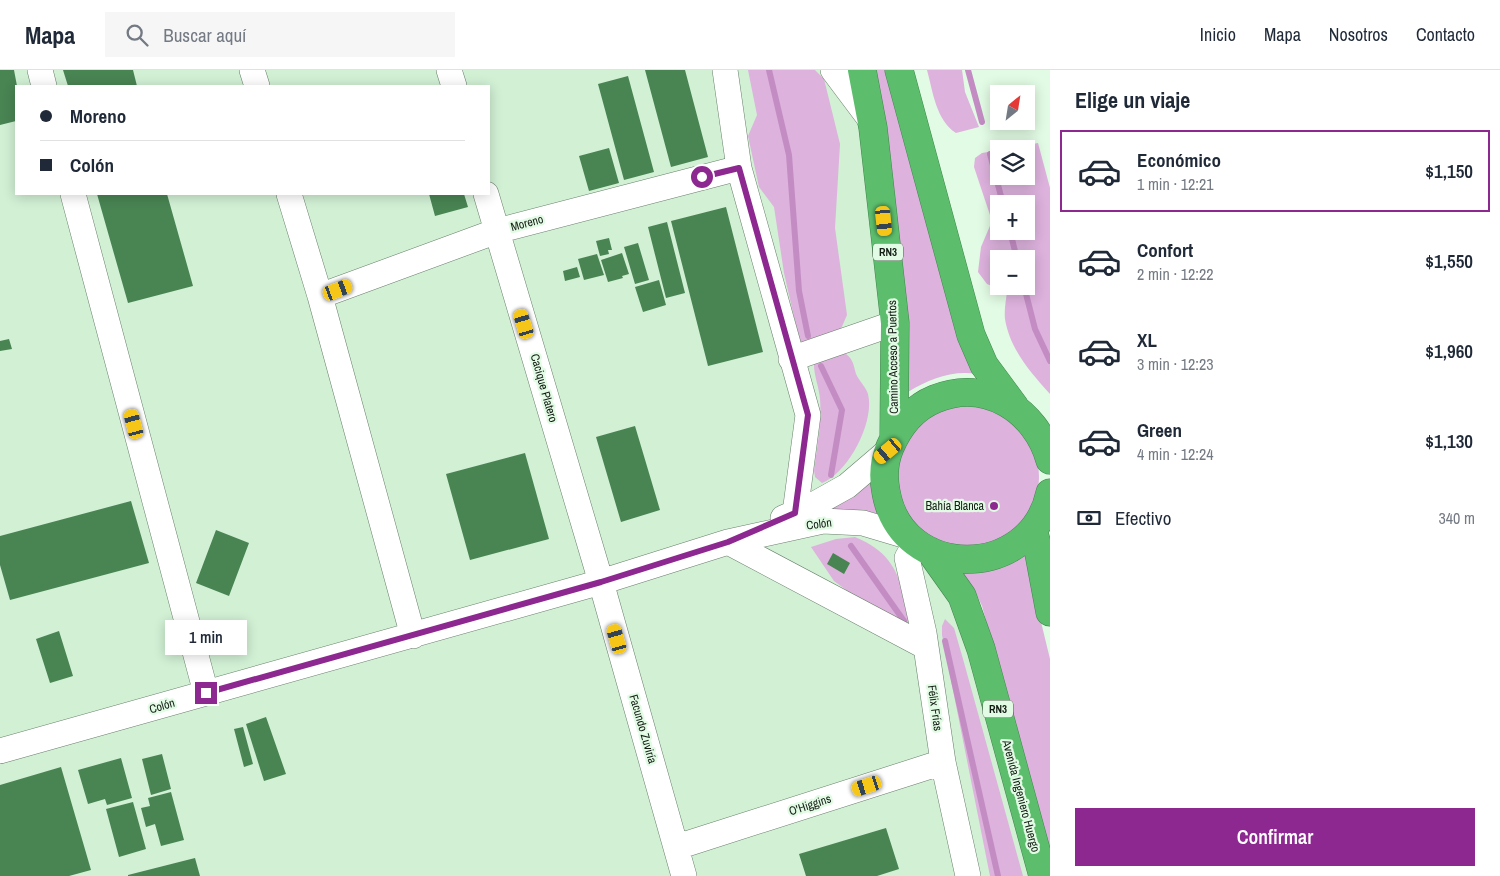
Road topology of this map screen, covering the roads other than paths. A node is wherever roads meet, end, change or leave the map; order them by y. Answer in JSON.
{"nodes":[{"id":1,"x":40,"y":70,"type":"edge"},
{"id":2,"x":252,"y":70,"type":"edge"},
{"id":3,"x":449,"y":70,"type":"edge"},
{"id":4,"x":725,"y":70,"type":"edge"},
{"id":5,"x":833,"y":70,"type":"edge"},
{"id":6,"x":862,"y":70,"type":"edge"},
{"id":7,"x":899,"y":70,"type":"edge"},
{"id":8,"x":44,"y":85,"type":"edge"},
{"id":9,"x":257,"y":85,"type":"edge"},
{"id":10,"x":454,"y":85,"type":"edge"},
{"id":11,"x":872,"y":122,"type":"junction"},
{"id":12,"x":739,"y":168,"type":"junction"},
{"id":13,"x":73,"y":195,"type":"edge"},
{"id":14,"x":289,"y":195,"type":"edge"},
{"id":15,"x":486,"y":195,"type":"edge"},
{"id":16,"x":497,"y":231,"type":"junction"},
{"id":17,"x":320,"y":296,"type":"junction"},
{"id":18,"x":895,"y":323,"type":"junction"},
{"id":19,"x":791,"y":359,"type":"junction"},
{"id":20,"x":1016,"y":408,"type":"junction"},
{"id":21,"x":891,"y":444,"type":"junction"},
{"id":22,"x":1050,"y":460,"type":"edge"},
{"id":23,"x":1050,"y":493,"type":"edge"},
{"id":24,"x":795,"y":513,"type":"junction"},
{"id":25,"x":1033,"y":530,"type":"junction"},
{"id":26,"x":728,"y":542,"type":"junction"},
{"id":27,"x":919,"y":543,"type":"junction"},
{"id":28,"x":601,"y":582,"type":"junction"},
{"id":29,"x":1050,"y":612,"type":"edge"},
{"id":30,"x":413,"y":636,"type":"junction"},
{"id":31,"x":926,"y":647,"type":"junction"},
{"id":32,"x":206,"y":693,"type":"junction"},
{"id":33,"x":0,"y":751,"type":"edge"},
{"id":34,"x":943,"y":762,"type":"junction"},
{"id":35,"x":676,"y":847,"type":"junction"},
{"id":36,"x":684,"y":876,"type":"edge"},
{"id":37,"x":968,"y":876,"type":"edge"},
{"id":38,"x":1043,"y":876,"type":"edge"}],
"edges":[{"from":1,"to":8,"type":"street"},
{"from":2,"to":9,"type":"street"},
{"from":3,"to":10,"type":"street"},
{"from":4,"to":12,"type":"street"},
{"from":5,"to":11,"type":"street"},
{"from":6,"to":11,"type":"highway","name":"Camino Acceso a Puertos","number":"RN3"},
{"from":7,"to":20,"type":"highway"},
{"from":11,"to":18,"type":"highway","name":"Camino Acceso a Puertos","number":"RN3"},
{"from":12,"to":16,"type":"street","name":"Moreno"},
{"from":12,"to":19,"type":"street"},
{"from":13,"to":32,"type":"street"},
{"from":14,"to":17,"type":"street"},
{"from":15,"to":16,"type":"street","name":"Cacique Platero"},
{"from":16,"to":17,"type":"street","name":"Moreno"},
{"from":16,"to":28,"type":"street","name":"Cacique Platero"},
{"from":17,"to":30,"type":"street"},
{"from":18,"to":19,"type":"street"},
{"from":18,"to":21,"type":"highway","name":"Camino Acceso a Puertos","number":"RN3"},
{"from":19,"to":24,"type":"street"},
{"from":20,"to":21,"type":"highway"},
{"from":20,"to":22,"type":"highway"},
{"from":21,"to":24,"type":"street","name":"Colón"},
{"from":21,"to":27,"type":"highway","number":"RN3"},
{"from":23,"to":25,"type":"highway"},
{"from":24,"to":26,"type":"street","name":"Colón"},
{"from":25,"to":27,"type":"highway"},
{"from":25,"to":29,"type":"highway"},
{"from":26,"to":27,"type":"street","name":"Colón"},
{"from":26,"to":28,"type":"street","name":"Colón"},
{"from":26,"to":31,"type":"street"},
{"from":27,"to":31,"type":"street","name":"Félix Frías"},
{"from":27,"to":38,"type":"highway","name":"Avenida Ingeniero Huergo","number":"RN3"},
{"from":28,"to":30,"type":"street","name":"Colón"},
{"from":28,"to":35,"type":"street","name":"Facundo Zuviría"},
{"from":30,"to":32,"type":"street","name":"Colón"},
{"from":31,"to":34,"type":"street","name":"Félix Frías"},
{"from":32,"to":33,"type":"street","name":"Colón"},
{"from":34,"to":35,"type":"street","name":"O'Higgins"},
{"from":34,"to":37,"type":"street","name":"Félix Frías"},
{"from":35,"to":36,"type":"street","name":"Facundo Zuviría"}]}
